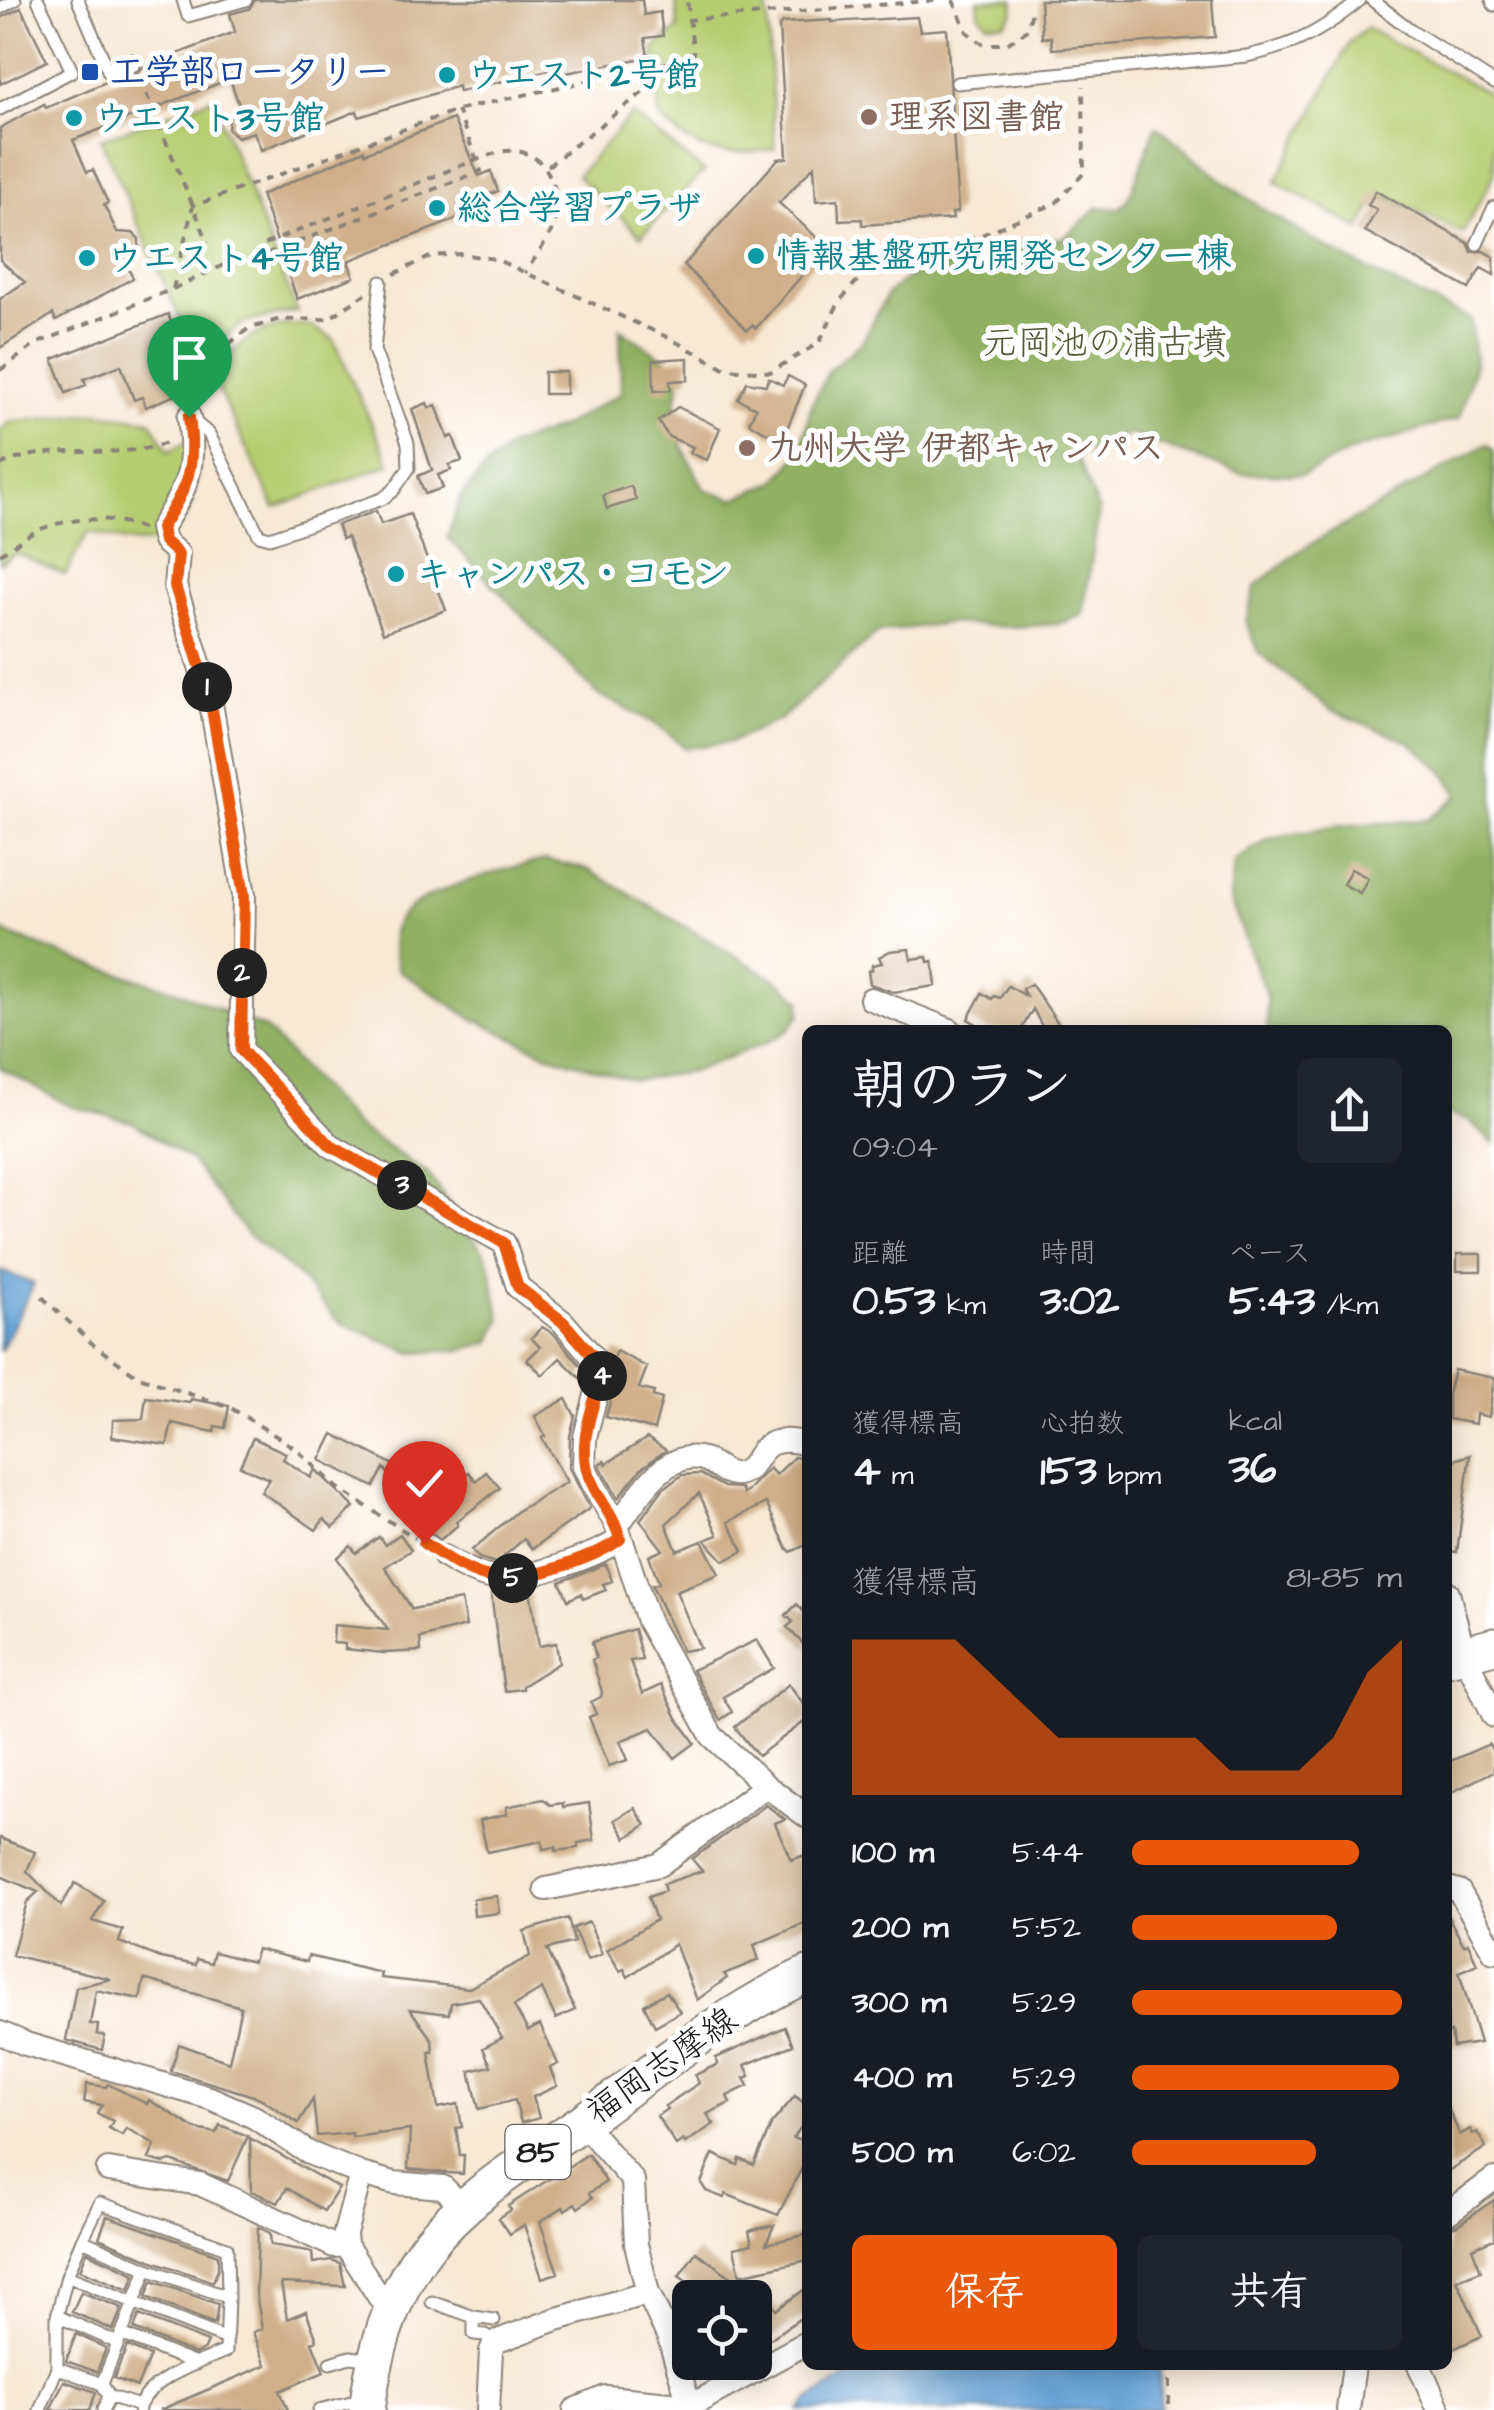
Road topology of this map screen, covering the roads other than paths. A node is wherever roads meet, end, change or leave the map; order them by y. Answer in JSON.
{"nodes":[{"id":1,"x":15,"y":0,"type":"edge"},
{"id":2,"x":38,"y":0,"type":"edge"},
{"id":3,"x":78,"y":0,"type":"edge"},
{"id":4,"x":182,"y":0,"type":"edge"},
{"id":5,"x":246,"y":0,"type":"edge"},
{"id":6,"x":1360,"y":0,"type":"edge"},
{"id":7,"x":1372,"y":0,"type":"edge"},
{"id":8,"x":0,"y":8,"type":"edge"},
{"id":9,"x":134,"y":65,"type":"road end"},
{"id":10,"x":957,"y":83,"type":"dead end"},
{"id":11,"x":1494,"y":83,"type":"edge"},
{"id":12,"x":0,"y":108,"type":"edge"},
{"id":13,"x":1494,"y":206,"type":"edge"},
{"id":14,"x":1477,"y":244,"type":"dead end"},
{"id":15,"x":381,"y":282,"type":"road end"},
{"id":16,"x":189,"y":417,"type":"joint"},
{"id":17,"x":871,"y":1000,"type":"dead end"},
{"id":18,"x":937,"y":1025,"type":"edge"},
{"id":19,"x":802,"y":1443,"type":"edge"},
{"id":20,"x":618,"y":1533,"type":"junction"},
{"id":21,"x":445,"y":1557,"type":"road end"},
{"id":22,"x":1452,"y":1604,"type":"edge"},
{"id":23,"x":1469,"y":1652,"type":"edge"},
{"id":24,"x":1494,"y":1716,"type":"edge"},
{"id":25,"x":766,"y":1786,"type":"junction"},
{"id":26,"x":802,"y":1813,"type":"edge"},
{"id":27,"x":546,"y":1889,"type":"dead end"},
{"id":28,"x":1452,"y":1889,"type":"edge"},
{"id":29,"x":1494,"y":1952,"type":"edge"},
{"id":30,"x":802,"y":1977,"type":"edge"},
{"id":31,"x":0,"y":2032,"type":"edge"},
{"id":32,"x":582,"y":2122,"type":"junction"},
{"id":33,"x":108,"y":2170,"type":"dead end"},
{"id":34,"x":361,"y":2174,"type":"junction"},
{"id":35,"x":1494,"y":2179,"type":"edge"},
{"id":36,"x":463,"y":2207,"type":"junction"},
{"id":37,"x":1452,"y":2209,"type":"edge"},
{"id":38,"x":82,"y":2240,"type":"junction"},
{"id":39,"x":346,"y":2245,"type":"junction"},
{"id":40,"x":147,"y":2269,"type":"junction"},
{"id":41,"x":67,"y":2276,"type":"junction"},
{"id":42,"x":648,"y":2293,"type":"junction"},
{"id":43,"x":228,"y":2297,"type":"junction"},
{"id":44,"x":134,"y":2301,"type":"junction"},
{"id":45,"x":432,"y":2302,"type":"dead end"},
{"id":46,"x":390,"y":2314,"type":"junction"},
{"id":47,"x":58,"y":2316,"type":"junction"},
{"id":48,"x":474,"y":2316,"type":"junction"},
{"id":49,"x":494,"y":2320,"type":"dead end"},
{"id":50,"x":120,"y":2338,"type":"junction"},
{"id":51,"x":226,"y":2339,"type":"junction"},
{"id":52,"x":490,"y":2340,"type":"dead end"},
{"id":53,"x":802,"y":2345,"type":"edge"},
{"id":54,"x":375,"y":2360,"type":"junction"},
{"id":55,"x":330,"y":2363,"type":"dead end"},
{"id":56,"x":196,"y":2364,"type":"junction"},
{"id":57,"x":57,"y":2368,"type":"junction"},
{"id":58,"x":1353,"y":2370,"type":"edge"},
{"id":59,"x":1421,"y":2370,"type":"edge"},
{"id":60,"x":102,"y":2384,"type":"junction"},
{"id":61,"x":109,"y":2396,"type":"junction"},
{"id":62,"x":367,"y":2404,"type":"edge"},
{"id":63,"x":139,"y":2408,"type":"edge"},
{"id":64,"x":692,"y":2408,"type":"edge"},
{"id":65,"x":40,"y":2410,"type":"edge"},
{"id":66,"x":103,"y":2410,"type":"edge"},
{"id":67,"x":319,"y":2410,"type":"edge"},
{"id":68,"x":488,"y":2410,"type":"edge"},
{"id":69,"x":575,"y":2410,"type":"edge"},
{"id":70,"x":1348,"y":2410,"type":"edge"},
{"id":71,"x":1439,"y":2410,"type":"edge"}],
"edges":[{"from":1,"to":8,"type":"lane"},
{"from":2,"to":12,"type":"lane"},
{"from":3,"to":9,"type":"lane"},
{"from":4,"to":5,"type":"lane"},
{"from":6,"to":10,"type":"lane"},
{"from":7,"to":11,"type":"lane"},
{"from":13,"to":14,"type":"lane"},
{"from":15,"to":16,"type":"lane"},
{"from":16,"to":20,"type":"street"},
{"from":17,"to":18,"type":"street"},
{"from":19,"to":20,"type":"street"},
{"from":20,"to":21,"type":"street"},
{"from":20,"to":25,"type":"street"},
{"from":22,"to":23,"type":"street"},
{"from":23,"to":24,"type":"street"},
{"from":25,"to":26,"type":"street"},
{"from":25,"to":27,"type":"street"},
{"from":28,"to":29,"type":"street"},
{"from":30,"to":32,"type":"main road","name":"福岡志摩線","number":"85"},
{"from":31,"to":34,"type":"street"},
{"from":32,"to":36,"type":"main road","name":"福岡志摩線","number":"85"},
{"from":32,"to":42,"type":"street"},
{"from":33,"to":39,"type":"street"},
{"from":34,"to":36,"type":"street"},
{"from":34,"to":39,"type":"street"},
{"from":35,"to":37,"type":"street"},
{"from":36,"to":46,"type":"main road","name":"福岡志摩線","number":"85"},
{"from":38,"to":40,"type":"lane"},
{"from":38,"to":41,"type":"lane"},
{"from":38,"to":43,"type":"lane"},
{"from":39,"to":46,"type":"street"},
{"from":40,"to":43,"type":"lane"},
{"from":40,"to":44,"type":"lane"},
{"from":41,"to":44,"type":"lane"},
{"from":41,"to":47,"type":"lane"},
{"from":42,"to":64,"type":"street"},
{"from":42,"to":68,"type":"street"},
{"from":43,"to":51,"type":"lane"},
{"from":44,"to":50,"type":"lane"},
{"from":44,"to":51,"type":"lane"},
{"from":45,"to":48,"type":"lane"},
{"from":46,"to":54,"type":"main road","name":"福岡志摩線","number":"85"},
{"from":47,"to":50,"type":"lane"},
{"from":47,"to":57,"type":"lane"},
{"from":48,"to":49,"type":"lane"},
{"from":48,"to":52,"type":"lane"},
{"from":50,"to":56,"type":"lane"},
{"from":50,"to":60,"type":"lane"},
{"from":51,"to":56,"type":"lane"},
{"from":53,"to":64,"type":"street"},
{"from":54,"to":55,"type":"lane"},
{"from":54,"to":62,"type":"main road","name":"福岡志摩線","number":"85"},
{"from":56,"to":63,"type":"lane"},
{"from":57,"to":60,"type":"lane"},
{"from":57,"to":65,"type":"lane"},
{"from":58,"to":70,"type":"street"},
{"from":59,"to":71,"type":"street"},
{"from":60,"to":61,"type":"lane"},
{"from":61,"to":63,"type":"lane"},
{"from":61,"to":66,"type":"lane"},
{"from":62,"to":67,"type":"lane"},
{"from":64,"to":69,"type":"street"}]}
